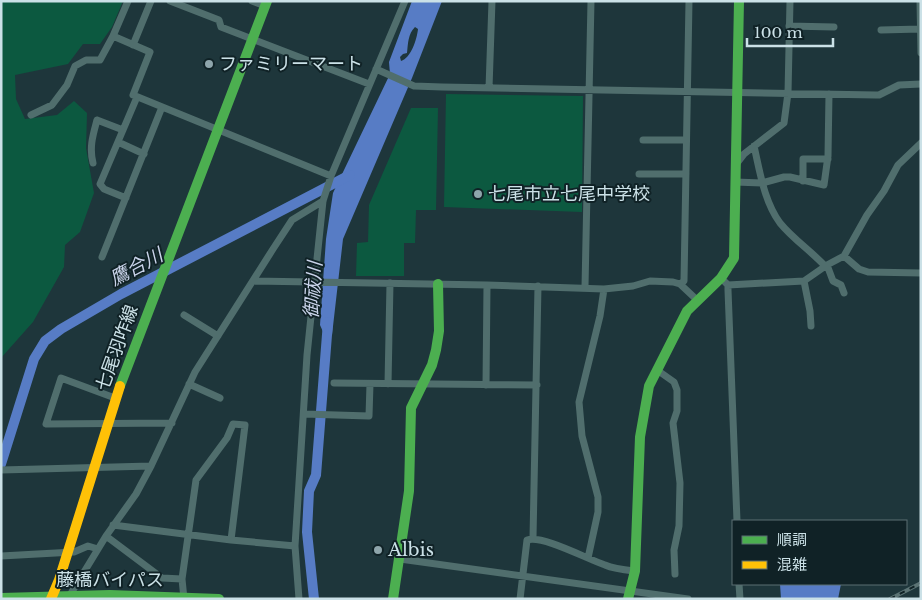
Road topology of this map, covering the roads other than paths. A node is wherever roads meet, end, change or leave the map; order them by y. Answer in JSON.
{"nodes":[{"id":1,"x":128,"y":1,"type":"edge"},
{"id":2,"x":150,"y":1,"type":"edge"},
{"id":3,"x":170,"y":1,"type":"edge"},
{"id":4,"x":252,"y":1,"type":"edge"},
{"id":5,"x":405,"y":1,"type":"edge"},
{"id":6,"x":492,"y":1,"type":"edge"},
{"id":7,"x":591,"y":1,"type":"edge"},
{"id":8,"x":689,"y":1,"type":"edge"},
{"id":9,"x":740,"y":1,"type":"edge"},
{"id":10,"x":790,"y":1,"type":"edge"},
{"id":11,"x":920,"y":1,"type":"edge"},
{"id":12,"x":266,"y":4,"type":"edge"},
{"id":13,"x":789,"y":26,"type":"junction"},
{"id":14,"x":834,"y":27,"type":"dead end"},
{"id":15,"x":881,"y":30,"type":"dead end"},
{"id":16,"x":920,"y":33,"type":"edge"},
{"id":17,"x":113,"y":36,"type":"junction"},
{"id":18,"x":252,"y":40,"type":"junction"},
{"id":19,"x":133,"y":45,"type":"junction"},
{"id":20,"x":921,"y":53,"type":"edge"},
{"id":21,"x":376,"y":69,"type":"junction"},
{"id":22,"x":369,"y":84,"type":"junction"},
{"id":23,"x":921,"y":84,"type":"edge"},
{"id":24,"x":489,"y":88,"type":"junction"},
{"id":25,"x":589,"y":89,"type":"junction"},
{"id":26,"x":687,"y":91,"type":"junction"},
{"id":27,"x":738,"y":92,"type":"junction"},
{"id":28,"x":788,"y":93,"type":"junction"},
{"id":29,"x":829,"y":94,"type":"junction"},
{"id":30,"x":137,"y":97,"type":"junction"},
{"id":31,"x":162,"y":107,"type":"junction"},
{"id":32,"x":30,"y":115,"type":"dead end"},
{"id":33,"x":123,"y":130,"type":"junction"},
{"id":34,"x":218,"y":130,"type":"junction"},
{"id":35,"x":643,"y":140,"type":"dead end"},
{"id":36,"x":686,"y":140,"type":"junction"},
{"id":37,"x":118,"y":142,"type":"junction"},
{"id":38,"x":921,"y":143,"type":"edge"},
{"id":39,"x":754,"y":146,"type":"junction"},
{"id":40,"x":144,"y":154,"type":"junction"},
{"id":41,"x":828,"y":159,"type":"junction"},
{"id":42,"x":93,"y":163,"type":"dead end"},
{"id":43,"x":736,"y":164,"type":"junction"},
{"id":44,"x":639,"y":174,"type":"dead end"},
{"id":45,"x":686,"y":174,"type":"junction"},
{"id":46,"x":330,"y":177,"type":"junction"},
{"id":47,"x":803,"y":181,"type":"junction"},
{"id":48,"x":735,"y":182,"type":"junction"},
{"id":49,"x":762,"y":183,"type":"junction"},
{"id":50,"x":126,"y":198,"type":"junction"},
{"id":51,"x":324,"y":199,"type":"junction"},
{"id":52,"x":844,"y":256,"type":"junction"},
{"id":53,"x":102,"y":258,"type":"dead end"},
{"id":54,"x":826,"y":266,"type":"junction"},
{"id":55,"x":921,"y":273,"type":"edge"},
{"id":56,"x":804,"y":281,"type":"junction"},
{"id":57,"x":253,"y":282,"type":"junction"},
{"id":58,"x":725,"y":282,"type":"junction"},
{"id":59,"x":317,"y":283,"type":"junction"},
{"id":60,"x":390,"y":283,"type":"junction"},
{"id":61,"x":438,"y":284,"type":"junction"},
{"id":62,"x":680,"y":284,"type":"junction"},
{"id":63,"x":487,"y":285,"type":"junction"},
{"id":64,"x":538,"y":286,"type":"junction"},
{"id":65,"x":585,"y":287,"type":"junction"},
{"id":66,"x":604,"y":288,"type":"junction"},
{"id":67,"x":844,"y":293,"type":"dead end"},
{"id":68,"x":697,"y":300,"type":"junction"},
{"id":69,"x":184,"y":315,"type":"dead end"},
{"id":70,"x":811,"y":326,"type":"dead end"},
{"id":71,"x":218,"y":336,"type":"junction"},
{"id":72,"x":657,"y":370,"type":"junction"},
{"id":73,"x":334,"y":383,"type":"dead end"},
{"id":74,"x":189,"y":384,"type":"junction"},
{"id":75,"x":370,"y":384,"type":"junction"},
{"id":76,"x":388,"y":384,"type":"junction"},
{"id":77,"x":423,"y":384,"type":"junction"},
{"id":78,"x":486,"y":385,"type":"junction"},
{"id":79,"x":536,"y":385,"type":"junction"},
{"id":80,"x":115,"y":398,"type":"junction"},
{"id":81,"x":220,"y":398,"type":"dead end"},
{"id":82,"x":304,"y":414,"type":"junction"},
{"id":83,"x":108,"y":423,"type":"junction"},
{"id":84,"x":172,"y":423,"type":"junction"},
{"id":85,"x":152,"y":466,"type":"junction"},
{"id":86,"x":94,"y":468,"type":"junction"},
{"id":87,"x":1,"y":470,"type":"edge"},
{"id":88,"x":737,"y":520,"type":"edge"},
{"id":89,"x":113,"y":525,"type":"junction"},
{"id":90,"x":189,"y":535,"type":"junction"},
{"id":91,"x":106,"y":536,"type":"junction"},
{"id":92,"x":533,"y":538,"type":"junction"},
{"id":93,"x":231,"y":540,"type":"junction"},
{"id":94,"x":295,"y":546,"type":"junction"},
{"id":95,"x":98,"y":549,"type":"junction"},
{"id":96,"x":68,"y":552,"type":"junction"},
{"id":97,"x":1,"y":556,"type":"edge"},
{"id":98,"x":588,"y":558,"type":"junction"},
{"id":99,"x":400,"y":559,"type":"junction"},
{"id":100,"x":635,"y":571,"type":"junction"},
{"id":101,"x":675,"y":574,"type":"dead end"},
{"id":102,"x":523,"y":576,"type":"junction"},
{"id":103,"x":182,"y":579,"type":"junction"},
{"id":104,"x":739,"y":585,"type":"edge"},
{"id":105,"x":70,"y":595,"type":"junction"},
{"id":106,"x":630,"y":595,"type":"edge"},
{"id":107,"x":184,"y":597,"type":"edge"},
{"id":108,"x":1,"y":598,"type":"edge"},
{"id":109,"x":51,"y":598,"type":"edge"},
{"id":110,"x":219,"y":599,"type":"edge"},
{"id":111,"x":300,"y":599,"type":"edge"},
{"id":112,"x":393,"y":599,"type":"edge"},
{"id":113,"x":520,"y":599,"type":"edge"},
{"id":114,"x":688,"y":599,"type":"edge"},
{"id":115,"x":740,"y":599,"type":"edge"}],
"edges":[{"from":1,"to":17,"type":"street"},
{"from":2,"to":19,"type":"street"},
{"from":3,"to":18,"type":"street"},
{"from":4,"to":12,"type":"street"},
{"from":5,"to":21,"type":"street"},
{"from":6,"to":24,"type":"street"},
{"from":7,"to":25,"type":"street"},
{"from":8,"to":26,"type":"street"},
{"from":9,"to":27,"type":"main road"},
{"from":10,"to":13,"type":"street"},
{"from":11,"to":16,"type":"street"},
{"from":12,"to":18,"type":"main road","name":"七尾羽咋線"},
{"from":13,"to":14,"type":"street"},
{"from":13,"to":28,"type":"street"},
{"from":15,"to":16,"type":"street"},
{"from":16,"to":20,"type":"street"},
{"from":17,"to":19,"type":"street"},
{"from":17,"to":32,"type":"street"},
{"from":18,"to":22,"type":"street"},
{"from":18,"to":34,"type":"main road","name":"七尾羽咋線"},
{"from":19,"to":30,"type":"street"},
{"from":21,"to":22,"type":"street"},
{"from":21,"to":24,"type":"street"},
{"from":22,"to":46,"type":"street"},
{"from":23,"to":29,"type":"street"},
{"from":24,"to":25,"type":"street"},
{"from":25,"to":26,"type":"street"},
{"from":25,"to":65,"type":"street"},
{"from":26,"to":27,"type":"street"},
{"from":26,"to":36,"type":"street"},
{"from":27,"to":28,"type":"street"},
{"from":27,"to":43,"type":"main road"},
{"from":28,"to":29,"type":"street"},
{"from":28,"to":39,"type":"street"},
{"from":29,"to":41,"type":"street"},
{"from":30,"to":31,"type":"street"},
{"from":30,"to":33,"type":"street"},
{"from":31,"to":34,"type":"street"},
{"from":31,"to":40,"type":"street"},
{"from":33,"to":37,"type":"street"},
{"from":33,"to":42,"type":"street"},
{"from":34,"to":46,"type":"street"},
{"from":34,"to":80,"type":"main road","name":"七尾羽咋線"},
{"from":35,"to":36,"type":"street"},
{"from":36,"to":45,"type":"street"},
{"from":37,"to":40,"type":"street"},
{"from":37,"to":50,"type":"street"},
{"from":38,"to":52,"type":"street"},
{"from":39,"to":43,"type":"street"},
{"from":39,"to":49,"type":"street"},
{"from":40,"to":50,"type":"street"},
{"from":41,"to":47,"type":"street"},
{"from":41,"to":47,"type":"street"},
{"from":43,"to":48,"type":"main road"},
{"from":44,"to":45,"type":"street"},
{"from":45,"to":62,"type":"street"},
{"from":46,"to":51,"type":"street"},
{"from":47,"to":49,"type":"street"},
{"from":48,"to":49,"type":"street"},
{"from":48,"to":58,"type":"main road"},
{"from":49,"to":54,"type":"street"},
{"from":50,"to":53,"type":"street"},
{"from":51,"to":57,"type":"street"},
{"from":51,"to":59,"type":"street"},
{"from":52,"to":54,"type":"street"},
{"from":52,"to":55,"type":"street"},
{"from":54,"to":56,"type":"street"},
{"from":54,"to":67,"type":"street"},
{"from":56,"to":58,"type":"street"},
{"from":56,"to":70,"type":"street"},
{"from":57,"to":59,"type":"street"},
{"from":57,"to":71,"type":"street"},
{"from":58,"to":68,"type":"main road"},
{"from":58,"to":88,"type":"street"},
{"from":59,"to":60,"type":"street"},
{"from":59,"to":82,"type":"street"},
{"from":60,"to":61,"type":"street"},
{"from":60,"to":76,"type":"street"},
{"from":61,"to":63,"type":"street"},
{"from":61,"to":77,"type":"main road"},
{"from":62,"to":66,"type":"street"},
{"from":62,"to":68,"type":"street"},
{"from":63,"to":64,"type":"street"},
{"from":63,"to":78,"type":"street"},
{"from":64,"to":65,"type":"street"},
{"from":64,"to":79,"type":"street"},
{"from":65,"to":66,"type":"street"},
{"from":66,"to":98,"type":"street"},
{"from":68,"to":72,"type":"main road"},
{"from":69,"to":71,"type":"street"},
{"from":71,"to":74,"type":"street"},
{"from":72,"to":100,"type":"main road"},
{"from":72,"to":101,"type":"street"},
{"from":73,"to":75,"type":"street"},
{"from":74,"to":81,"type":"street"},
{"from":74,"to":84,"type":"street"},
{"from":75,"to":76,"type":"street"},
{"from":75,"to":82,"type":"street"},
{"from":76,"to":77,"type":"street"},
{"from":77,"to":78,"type":"street"},
{"from":77,"to":99,"type":"main road"},
{"from":78,"to":79,"type":"street"},
{"from":79,"to":92,"type":"street"},
{"from":80,"to":83,"type":"main road","name":"七尾羽咋線"},
{"from":80,"to":83,"type":"street"},
{"from":82,"to":94,"type":"street"},
{"from":83,"to":84,"type":"street"},
{"from":83,"to":86,"type":"main road","name":"七尾羽咋線"},
{"from":84,"to":85,"type":"street"},
{"from":85,"to":86,"type":"street"},
{"from":85,"to":89,"type":"street"},
{"from":86,"to":87,"type":"street"},
{"from":86,"to":96,"type":"main road","name":"七尾羽咋線"},
{"from":89,"to":90,"type":"street"},
{"from":89,"to":91,"type":"street"},
{"from":90,"to":93,"type":"street"},
{"from":90,"to":93,"type":"street"},
{"from":90,"to":103,"type":"street"},
{"from":91,"to":95,"type":"street"},
{"from":91,"to":103,"type":"street"},
{"from":92,"to":98,"type":"street"},
{"from":92,"to":102,"type":"street"},
{"from":93,"to":94,"type":"street"},
{"from":94,"to":111,"type":"street"},
{"from":95,"to":96,"type":"street"},
{"from":95,"to":105,"type":"street"},
{"from":96,"to":97,"type":"street"},
{"from":96,"to":109,"type":"main road","name":"七尾羽咋線"},
{"from":98,"to":100,"type":"street"},
{"from":99,"to":102,"type":"street"},
{"from":99,"to":112,"type":"main road"},
{"from":100,"to":106,"type":"main road"},
{"from":102,"to":106,"type":"street"},
{"from":102,"to":113,"type":"street"},
{"from":103,"to":107,"type":"street"},
{"from":104,"to":115,"type":"street"},
{"from":105,"to":107,"type":"main road","name":"藤橋バイパス"},
{"from":105,"to":109,"type":"main road","name":"藤橋バイパス"},
{"from":106,"to":114,"type":"street"},
{"from":107,"to":110,"type":"main road","name":"藤橋バイパス"},
{"from":108,"to":109,"type":"main road","name":"藤橋バイパス"}]}
